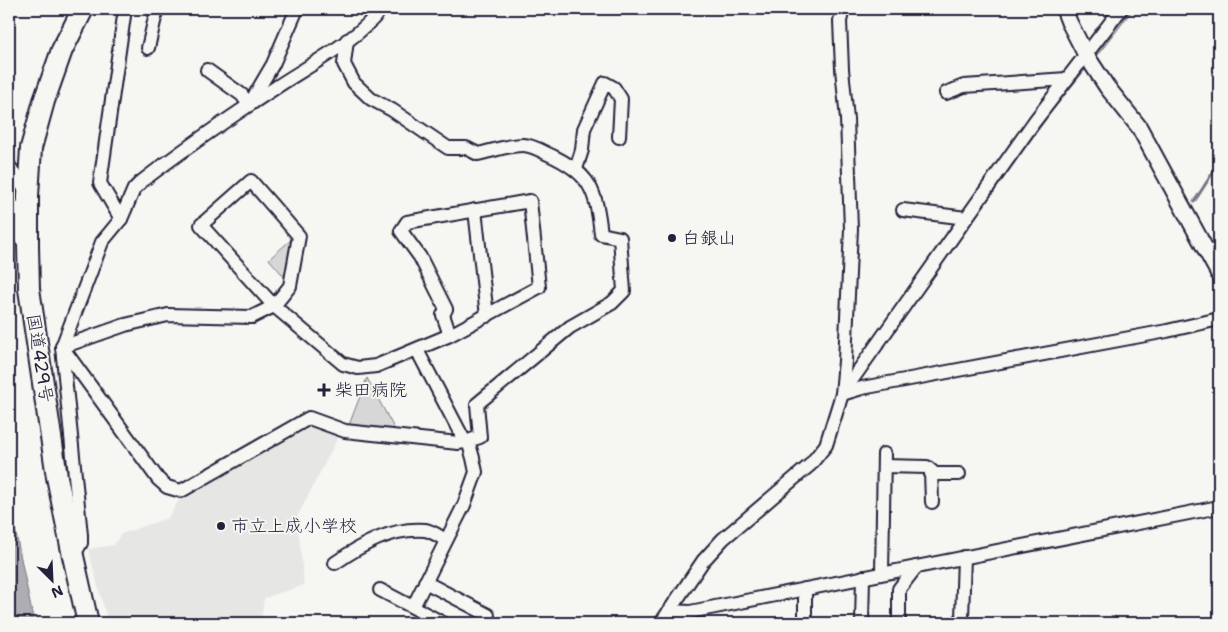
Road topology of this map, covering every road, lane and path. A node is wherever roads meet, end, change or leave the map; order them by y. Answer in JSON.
{"nodes":[{"id":1,"x":83,"y":9,"type":"edge"},
{"id":2,"x":124,"y":9,"type":"edge"},
{"id":3,"x":157,"y":9,"type":"edge"},
{"id":4,"x":381,"y":9,"type":"edge"},
{"id":5,"x":843,"y":9,"type":"edge"},
{"id":6,"x":1064,"y":9,"type":"edge"},
{"id":7,"x":1121,"y":9,"type":"edge"},
{"id":8,"x":294,"y":10,"type":"edge"},
{"id":9,"x":347,"y":40,"type":"junction"},
{"id":10,"x":148,"y":48,"type":"dead end"},
{"id":11,"x":1086,"y":55,"type":"junction"},
{"id":12,"x":207,"y":70,"type":"dead end"},
{"id":13,"x":1067,"y":78,"type":"junction"},
{"id":14,"x":946,"y":93,"type":"dead end"},
{"id":15,"x":249,"y":105,"type":"junction"},
{"id":16,"x":619,"y":137,"type":"dead end"},
{"id":17,"x":9,"y":166,"type":"edge"},
{"id":18,"x":576,"y":169,"type":"junction"},
{"id":19,"x":18,"y":196,"type":"edge"},
{"id":20,"x":475,"y":210,"type":"junction"},
{"id":21,"x":903,"y":210,"type":"dead end"},
{"id":22,"x":966,"y":218,"type":"junction"},
{"id":23,"x":121,"y":219,"type":"junction"},
{"id":24,"x":1219,"y":274,"type":"edge"},
{"id":25,"x":274,"y":306,"type":"junction"},
{"id":26,"x":487,"y":316,"type":"junction"},
{"id":27,"x":1219,"y":319,"type":"edge"},
{"id":28,"x":450,"y":335,"type":"junction"},
{"id":29,"x":62,"y":347,"type":"junction"},
{"id":30,"x":417,"y":350,"type":"junction"},
{"id":31,"x":842,"y":394,"type":"junction"},
{"id":32,"x":465,"y":442,"type":"junction"},
{"id":33,"x":931,"y":471,"type":"junction"},
{"id":34,"x":959,"y":474,"type":"dead end"},
{"id":35,"x":932,"y":502,"type":"dead end"},
{"id":36,"x":1219,"y":507,"type":"edge"},
{"id":37,"x":446,"y":540,"type":"junction"},
{"id":38,"x":73,"y":556,"type":"junction"},
{"id":39,"x":964,"y":557,"type":"junction"},
{"id":40,"x":335,"y":563,"type":"dead end"},
{"id":41,"x":916,"y":567,"type":"junction"},
{"id":42,"x":882,"y":573,"type":"junction"},
{"id":43,"x":863,"y":577,"type":"junction"},
{"id":44,"x":425,"y":582,"type":"junction"},
{"id":45,"x":805,"y":589,"type":"junction"},
{"id":46,"x":380,"y":590,"type":"dead end"},
{"id":47,"x":413,"y":607,"type":"junction"},
{"id":48,"x":669,"y":611,"type":"junction"},
{"id":49,"x":962,"y":618,"type":"dead end"},
{"id":50,"x":88,"y":623,"type":"edge"},
{"id":51,"x":443,"y":623,"type":"edge"},
{"id":52,"x":484,"y":623,"type":"edge"},
{"id":53,"x":662,"y":623,"type":"edge"},
{"id":54,"x":805,"y":623,"type":"edge"},
{"id":55,"x":862,"y":623,"type":"edge"},
{"id":56,"x":899,"y":623,"type":"edge"}],
"edges":[{"from":1,"to":19,"type":"highway","name":"国道429号"},
{"from":2,"to":23,"type":"street"},
{"from":3,"to":10,"type":"street"},
{"from":4,"to":9,"type":"street"},
{"from":5,"to":31,"type":"street"},
{"from":6,"to":11,"type":"street"},
{"from":7,"to":11,"type":"street"},
{"from":8,"to":15,"type":"street"},
{"from":9,"to":15,"type":"street"},
{"from":9,"to":18,"type":"street"},
{"from":11,"to":13,"type":"street"},
{"from":11,"to":24,"type":"street"},
{"from":12,"to":15,"type":"street"},
{"from":13,"to":14,"type":"street"},
{"from":13,"to":22,"type":"street"},
{"from":15,"to":23,"type":"street"},
{"from":16,"to":18,"type":"street"},
{"from":17,"to":19,"type":"street"},
{"from":18,"to":32,"type":"street"},
{"from":19,"to":38,"type":"highway","name":"国道429号"},
{"from":20,"to":26,"type":"street"},
{"from":20,"to":26,"type":"street"},
{"from":20,"to":28,"type":"street"},
{"from":21,"to":22,"type":"street"},
{"from":22,"to":31,"type":"street"},
{"from":23,"to":29,"type":"street"},
{"from":25,"to":25,"type":"street"},
{"from":25,"to":29,"type":"street"},
{"from":25,"to":30,"type":"street"},
{"from":26,"to":28,"type":"street"},
{"from":27,"to":31,"type":"street"},
{"from":28,"to":30,"type":"street"},
{"from":29,"to":32,"type":"street"},
{"from":29,"to":38,"type":"street"},
{"from":30,"to":32,"type":"street"},
{"from":31,"to":48,"type":"street"},
{"from":32,"to":37,"type":"street"},
{"from":33,"to":34,"type":"street"},
{"from":33,"to":35,"type":"street"},
{"from":33,"to":42,"type":"street"},
{"from":36,"to":39,"type":"street"},
{"from":37,"to":40,"type":"street"},
{"from":37,"to":44,"type":"street"},
{"from":38,"to":50,"type":"highway","name":"国道429号"},
{"from":39,"to":41,"type":"street"},
{"from":39,"to":49,"type":"street"},
{"from":41,"to":42,"type":"street"},
{"from":41,"to":56,"type":"street"},
{"from":42,"to":43,"type":"street"},
{"from":43,"to":45,"type":"street"},
{"from":43,"to":55,"type":"street"},
{"from":44,"to":47,"type":"street"},
{"from":44,"to":52,"type":"street"},
{"from":45,"to":48,"type":"street"},
{"from":45,"to":54,"type":"street"},
{"from":46,"to":47,"type":"street"},
{"from":47,"to":51,"type":"street"},
{"from":48,"to":53,"type":"street"}]}
